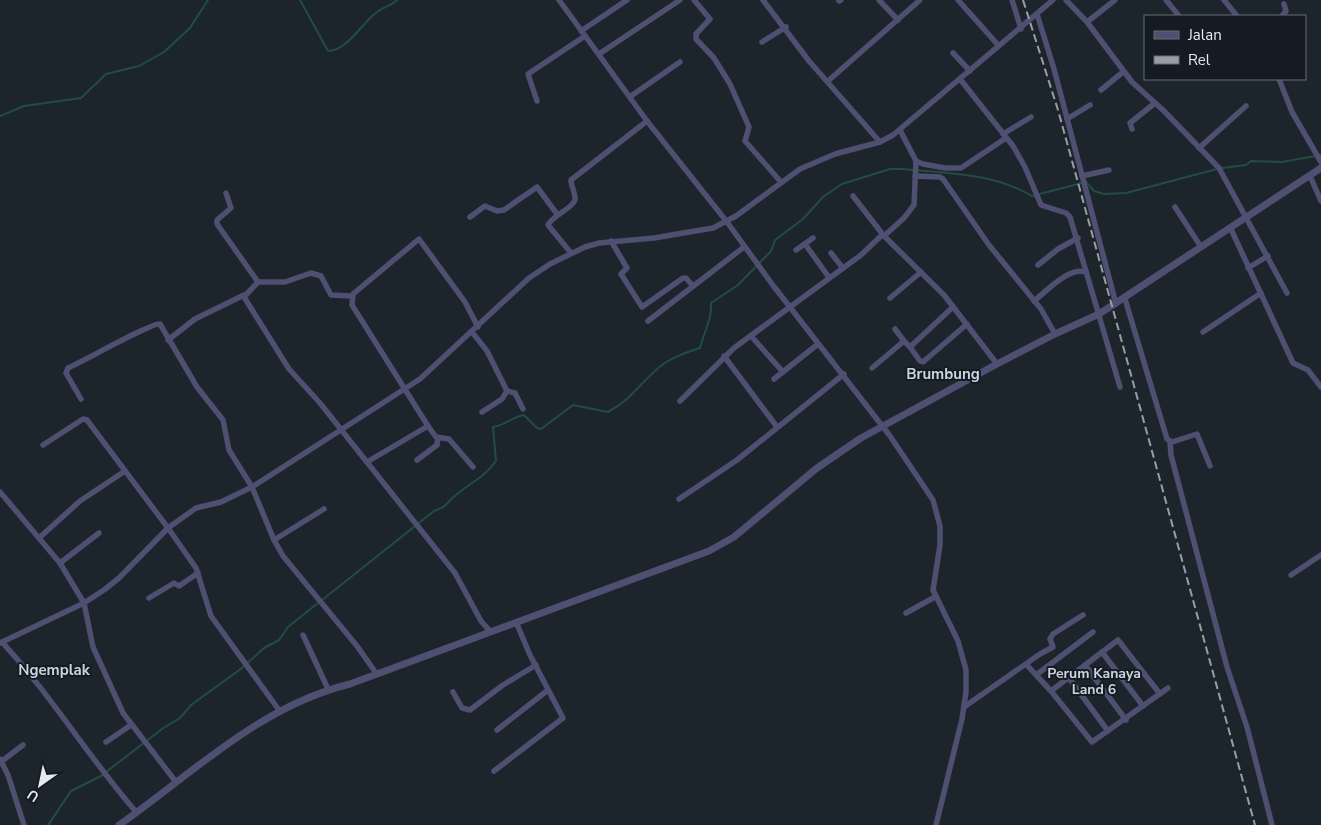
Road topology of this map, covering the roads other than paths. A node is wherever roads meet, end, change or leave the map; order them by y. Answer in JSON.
{"nodes":[{"id":1,"x":559,"y":0,"type":"edge"},
{"id":2,"x":627,"y":0,"type":"edge"},
{"id":3,"x":680,"y":0,"type":"edge"},
{"id":4,"x":694,"y":0,"type":"edge"},
{"id":5,"x":763,"y":0,"type":"edge"},
{"id":6,"x":879,"y":0,"type":"edge"},
{"id":7,"x":958,"y":0,"type":"edge"},
{"id":8,"x":1012,"y":0,"type":"edge"},
{"id":9,"x":1053,"y":0,"type":"edge"},
{"id":10,"x":1066,"y":0,"type":"edge"},
{"id":11,"x":1114,"y":0,"type":"edge"},
{"id":12,"x":1166,"y":0,"type":"edge"},
{"id":13,"x":1224,"y":0,"type":"edge"},
{"id":14,"x":918,"y":1,"type":"edge"},
{"id":15,"x":1284,"y":4,"type":"dead end"},
{"id":16,"x":1037,"y":14,"type":"junction"},
{"id":17,"x":1179,"y":15,"type":"edge"},
{"id":18,"x":1236,"y":15,"type":"edge"},
{"id":19,"x":1283,"y":15,"type":"edge"},
{"id":20,"x":898,"y":20,"type":"junction"},
{"id":21,"x":1087,"y":22,"type":"junction"},
{"id":22,"x":786,"y":27,"type":"junction"},
{"id":23,"x":1021,"y":29,"type":"junction"},
{"id":24,"x":583,"y":33,"type":"junction"},
{"id":25,"x":762,"y":42,"type":"dead end"},
{"id":26,"x":999,"y":46,"type":"junction"},
{"id":27,"x":953,"y":53,"type":"dead end"},
{"id":28,"x":599,"y":54,"type":"junction"},
{"id":29,"x":680,"y":62,"type":"dead end"},
{"id":30,"x":970,"y":70,"type":"junction"},
{"id":31,"x":1123,"y":72,"type":"junction"},
{"id":32,"x":960,"y":79,"type":"junction"},
{"id":33,"x":1279,"y":80,"type":"edge"},
{"id":34,"x":828,"y":81,"type":"junction"},
{"id":35,"x":1101,"y":90,"type":"dead end"},
{"id":36,"x":631,"y":96,"type":"junction"},
{"id":37,"x":537,"y":101,"type":"dead end"},
{"id":38,"x":1155,"y":103,"type":"junction"},
{"id":39,"x":1090,"y":105,"type":"dead end"},
{"id":40,"x":1246,"y":106,"type":"dead end"},
{"id":41,"x":1031,"y":117,"type":"dead end"},
{"id":42,"x":1067,"y":119,"type":"junction"},
{"id":43,"x":647,"y":121,"type":"junction"},
{"id":44,"x":1132,"y":129,"type":"dead end"},
{"id":45,"x":900,"y":130,"type":"junction"},
{"id":46,"x":1005,"y":136,"type":"junction"},
{"id":47,"x":880,"y":142,"type":"junction"},
{"id":48,"x":1199,"y":148,"type":"junction"},
{"id":49,"x":1319,"y":158,"type":"edge"},
{"id":50,"x":916,"y":163,"type":"junction"},
{"id":51,"x":1321,"y":168,"type":"edge"},
{"id":52,"x":1109,"y":170,"type":"dead end"},
{"id":53,"x":916,"y":176,"type":"junction"},
{"id":54,"x":1310,"y":176,"type":"junction"},
{"id":55,"x":1082,"y":177,"type":"junction"},
{"id":56,"x":781,"y":182,"type":"junction"},
{"id":57,"x":226,"y":193,"type":"dead end"},
{"id":58,"x":853,"y":196,"type":"dead end"},
{"id":59,"x":1321,"y":201,"type":"edge"},
{"id":60,"x":1175,"y":207,"type":"dead end"},
{"id":61,"x":557,"y":214,"type":"junction"},
{"id":62,"x":1246,"y":216,"type":"junction"},
{"id":63,"x":470,"y":217,"type":"dead end"},
{"id":64,"x":727,"y":222,"type":"junction"},
{"id":65,"x":1230,"y":227,"type":"junction"},
{"id":66,"x":883,"y":236,"type":"junction"},
{"id":67,"x":813,"y":238,"type":"dead end"},
{"id":68,"x":1078,"y":238,"type":"junction"},
{"id":69,"x":611,"y":242,"type":"junction"},
{"id":70,"x":805,"y":244,"type":"junction"},
{"id":71,"x":744,"y":247,"type":"junction"},
{"id":72,"x":1201,"y":247,"type":"junction"},
{"id":73,"x":796,"y":250,"type":"dead end"},
{"id":74,"x":831,"y":252,"type":"dead end"},
{"id":75,"x":571,"y":253,"type":"junction"},
{"id":76,"x":1268,"y":256,"type":"junction"},
{"id":77,"x":1038,"y":265,"type":"dead end"},
{"id":78,"x":842,"y":267,"type":"junction"},
{"id":79,"x":1248,"y":268,"type":"junction"},
{"id":80,"x":921,"y":272,"type":"junction"},
{"id":81,"x":1086,"y":272,"type":"junction"},
{"id":82,"x":828,"y":276,"type":"junction"},
{"id":83,"x":258,"y":282,"type":"junction"},
{"id":84,"x":692,"y":285,"type":"junction"},
{"id":85,"x":1261,"y":292,"type":"junction"},
{"id":86,"x":1288,"y":293,"type":"dead end"},
{"id":87,"x":244,"y":295,"type":"junction"},
{"id":88,"x":351,"y":296,"type":"junction"},
{"id":89,"x":890,"y":298,"type":"dead end"},
{"id":90,"x":1125,"y":299,"type":"junction"},
{"id":91,"x":1034,"y":301,"type":"junction"},
{"id":92,"x":1116,"y":304,"type":"junction"},
{"id":93,"x":791,"y":307,"type":"junction"},
{"id":94,"x":953,"y":307,"type":"junction"},
{"id":95,"x":1099,"y":314,"type":"junction"},
{"id":96,"x":648,"y":321,"type":"dead end"},
{"id":97,"x":967,"y":324,"type":"junction"},
{"id":98,"x":478,"y":326,"type":"junction"},
{"id":99,"x":895,"y":329,"type":"dead end"},
{"id":100,"x":472,"y":332,"type":"junction"},
{"id":101,"x":1203,"y":332,"type":"dead end"},
{"id":102,"x":1055,"y":334,"type":"junction"},
{"id":103,"x":751,"y":336,"type":"junction"},
{"id":104,"x":168,"y":340,"type":"junction"},
{"id":105,"x":904,"y":341,"type":"junction"},
{"id":106,"x":818,"y":344,"type":"junction"},
{"id":107,"x":910,"y":347,"type":"junction"},
{"id":108,"x":724,"y":356,"type":"junction"},
{"id":109,"x":997,"y":364,"type":"junction"},
{"id":110,"x":872,"y":368,"type":"dead end"},
{"id":111,"x":783,"y":372,"type":"junction"},
{"id":112,"x":844,"y":374,"type":"junction"},
{"id":113,"x":774,"y":379,"type":"dead end"},
{"id":114,"x":1120,"y":387,"type":"dead end"},
{"id":115,"x":1321,"y":387,"type":"edge"},
{"id":116,"x":405,"y":389,"type":"junction"},
{"id":117,"x":507,"y":391,"type":"junction"},
{"id":118,"x":81,"y":400,"type":"dead end"},
{"id":119,"x":680,"y":401,"type":"dead end"},
{"id":120,"x":523,"y":409,"type":"dead end"},
{"id":121,"x":482,"y":412,"type":"dead end"},
{"id":122,"x":428,"y":426,"type":"junction"},
{"id":123,"x":777,"y":427,"type":"junction"},
{"id":124,"x":882,"y":427,"type":"junction"},
{"id":125,"x":342,"y":430,"type":"junction"},
{"id":126,"x":438,"y":438,"type":"junction"},
{"id":127,"x":1170,"y":442,"type":"junction"},
{"id":128,"x":43,"y":445,"type":"dead end"},
{"id":129,"x":417,"y":460,"type":"dead end"},
{"id":130,"x":366,"y":462,"type":"junction"},
{"id":131,"x":1210,"y":466,"type":"dead end"},
{"id":132,"x":473,"y":467,"type":"dead end"},
{"id":133,"x":125,"y":471,"type":"junction"},
{"id":134,"x":252,"y":487,"type":"junction"},
{"id":135,"x":0,"y":492,"type":"edge"},
{"id":136,"x":679,"y":499,"type":"dead end"},
{"id":137,"x":324,"y":509,"type":"dead end"},
{"id":138,"x":168,"y":528,"type":"junction"},
{"id":139,"x":99,"y":533,"type":"dead end"},
{"id":140,"x":39,"y":538,"type":"junction"},
{"id":141,"x":274,"y":540,"type":"junction"},
{"id":142,"x":1321,"y":555,"type":"edge"},
{"id":143,"x":60,"y":562,"type":"junction"},
{"id":144,"x":198,"y":573,"type":"junction"},
{"id":145,"x":1291,"y":575,"type":"dead end"},
{"id":146,"x":935,"y":597,"type":"junction"},
{"id":147,"x":149,"y":598,"type":"dead end"},
{"id":148,"x":84,"y":604,"type":"junction"},
{"id":149,"x":906,"y":613,"type":"dead end"},
{"id":150,"x":1083,"y":614,"type":"dead end"},
{"id":151,"x":516,"y":622,"type":"junction"},
{"id":152,"x":489,"y":630,"type":"junction"},
{"id":153,"x":1093,"y":632,"type":"dead end"},
{"id":154,"x":303,"y":635,"type":"dead end"},
{"id":155,"x":1,"y":642,"type":"edge"},
{"id":156,"x":1102,"y":652,"type":"junction"},
{"id":157,"x":536,"y":665,"type":"junction"},
{"id":158,"x":1027,"y":665,"type":"junction"},
{"id":159,"x":1085,"y":665,"type":"junction"},
{"id":160,"x":376,"y":673,"type":"junction"},
{"id":161,"x":1036,"y":675,"type":"junction"},
{"id":162,"x":1069,"y":678,"type":"junction"},
{"id":163,"x":1168,"y":688,"type":"dead end"},
{"id":164,"x":328,"y":689,"type":"junction"},
{"id":165,"x":548,"y":690,"type":"junction"},
{"id":166,"x":1052,"y":691,"type":"junction"},
{"id":167,"x":453,"y":692,"type":"dead end"},
{"id":168,"x":1160,"y":694,"type":"junction"},
{"id":169,"x":964,"y":706,"type":"junction"},
{"id":170,"x":1143,"y":706,"type":"junction"},
{"id":171,"x":279,"y":710,"type":"junction"},
{"id":172,"x":1126,"y":720,"type":"junction"},
{"id":173,"x":131,"y":725,"type":"junction"},
{"id":174,"x":497,"y":730,"type":"dead end"},
{"id":175,"x":1108,"y":731,"type":"junction"},
{"id":176,"x":106,"y":742,"type":"dead end"},
{"id":177,"x":23,"y":745,"type":"dead end"},
{"id":178,"x":1,"y":760,"type":"edge"},
{"id":179,"x":494,"y":771,"type":"dead end"},
{"id":180,"x":176,"y":782,"type":"junction"},
{"id":181,"x":137,"y":813,"type":"junction"},
{"id":182,"x":24,"y":825,"type":"edge"},
{"id":183,"x":119,"y":825,"type":"edge"},
{"id":184,"x":936,"y":825,"type":"edge"},
{"id":185,"x":1272,"y":825,"type":"edge"}],
"edges":[{"from":1,"to":24,"type":"street"},
{"from":2,"to":24,"type":"street"},
{"from":3,"to":28,"type":"street"},
{"from":4,"to":56,"type":"street"},
{"from":5,"to":22,"type":"street"},
{"from":6,"to":20,"type":"street"},
{"from":7,"to":26,"type":"street"},
{"from":8,"to":23,"type":"street"},
{"from":9,"to":16,"type":"street"},
{"from":10,"to":21,"type":"street"},
{"from":11,"to":21,"type":"street"},
{"from":12,"to":17,"type":"street"},
{"from":13,"to":18,"type":"street"},
{"from":14,"to":20,"type":"street"},
{"from":15,"to":19,"type":"street"},
{"from":16,"to":23,"type":"street"},
{"from":16,"to":42,"type":"street"},
{"from":20,"to":34,"type":"street"},
{"from":21,"to":31,"type":"street"},
{"from":22,"to":25,"type":"street"},
{"from":22,"to":34,"type":"street"},
{"from":23,"to":26,"type":"street"},
{"from":24,"to":28,"type":"street"},
{"from":24,"to":37,"type":"street"},
{"from":26,"to":30,"type":"street"},
{"from":27,"to":30,"type":"street"},
{"from":28,"to":36,"type":"street"},
{"from":29,"to":36,"type":"street"},
{"from":30,"to":32,"type":"street"},
{"from":31,"to":35,"type":"street"},
{"from":31,"to":38,"type":"street"},
{"from":32,"to":45,"type":"street"},
{"from":32,"to":46,"type":"street"},
{"from":33,"to":49,"type":"street"},
{"from":34,"to":47,"type":"street"},
{"from":36,"to":43,"type":"street"},
{"from":38,"to":44,"type":"street"},
{"from":38,"to":48,"type":"street"},
{"from":39,"to":42,"type":"street"},
{"from":40,"to":48,"type":"street"},
{"from":41,"to":46,"type":"street"},
{"from":42,"to":55,"type":"street"},
{"from":43,"to":61,"type":"street"},
{"from":43,"to":64,"type":"street"},
{"from":45,"to":47,"type":"street"},
{"from":45,"to":50,"type":"street"},
{"from":46,"to":50,"type":"street"},
{"from":46,"to":68,"type":"street"},
{"from":47,"to":56,"type":"street"},
{"from":48,"to":62,"type":"street"},
{"from":50,"to":53,"type":"street"},
{"from":51,"to":54,"type":"street"},
{"from":52,"to":55,"type":"street"},
{"from":53,"to":66,"type":"street"},
{"from":53,"to":91,"type":"street"},
{"from":54,"to":59,"type":"street"},
{"from":54,"to":62,"type":"street"},
{"from":55,"to":92,"type":"street"},
{"from":56,"to":64,"type":"street"},
{"from":57,"to":83,"type":"street"},
{"from":58,"to":66,"type":"street"},
{"from":60,"to":72,"type":"street"},
{"from":61,"to":63,"type":"street"},
{"from":61,"to":75,"type":"street"},
{"from":62,"to":65,"type":"street"},
{"from":62,"to":76,"type":"street"},
{"from":64,"to":69,"type":"street"},
{"from":64,"to":71,"type":"street"},
{"from":65,"to":72,"type":"street"},
{"from":65,"to":79,"type":"street"},
{"from":66,"to":78,"type":"street"},
{"from":66,"to":80,"type":"street"},
{"from":67,"to":70,"type":"street"},
{"from":68,"to":77,"type":"street"},
{"from":68,"to":81,"type":"street"},
{"from":69,"to":75,"type":"street"},
{"from":69,"to":84,"type":"street"},
{"from":70,"to":73,"type":"street"},
{"from":70,"to":82,"type":"street"},
{"from":71,"to":84,"type":"street"},
{"from":71,"to":93,"type":"street"},
{"from":72,"to":90,"type":"street"},
{"from":74,"to":78,"type":"street"},
{"from":75,"to":98,"type":"street"},
{"from":76,"to":79,"type":"street"},
{"from":76,"to":86,"type":"street"},
{"from":78,"to":82,"type":"street"},
{"from":79,"to":85,"type":"street"},
{"from":80,"to":89,"type":"street"},
{"from":80,"to":94,"type":"street"},
{"from":81,"to":91,"type":"street"},
{"from":81,"to":95,"type":"street"},
{"from":82,"to":93,"type":"street"},
{"from":83,"to":87,"type":"street"},
{"from":83,"to":88,"type":"street"},
{"from":84,"to":96,"type":"street"},
{"from":85,"to":101,"type":"street"},
{"from":85,"to":115,"type":"street"},
{"from":87,"to":104,"type":"street"},
{"from":87,"to":125,"type":"street"},
{"from":88,"to":98,"type":"street"},
{"from":88,"to":116,"type":"street"},
{"from":90,"to":92,"type":"street"},
{"from":90,"to":127,"type":"street"},
{"from":91,"to":102,"type":"street"},
{"from":92,"to":95,"type":"street"},
{"from":93,"to":103,"type":"street"},
{"from":93,"to":106,"type":"street"},
{"from":94,"to":97,"type":"street"},
{"from":94,"to":107,"type":"street"},
{"from":95,"to":102,"type":"street"},
{"from":95,"to":114,"type":"street"},
{"from":97,"to":107,"type":"street"},
{"from":97,"to":109,"type":"street"},
{"from":98,"to":100,"type":"street"},
{"from":99,"to":105,"type":"street"},
{"from":100,"to":116,"type":"street"},
{"from":100,"to":117,"type":"street"},
{"from":102,"to":109,"type":"street"},
{"from":103,"to":108,"type":"street"},
{"from":103,"to":111,"type":"street"},
{"from":104,"to":118,"type":"street"},
{"from":104,"to":134,"type":"street"},
{"from":105,"to":107,"type":"street"},
{"from":105,"to":110,"type":"street"},
{"from":106,"to":111,"type":"street"},
{"from":106,"to":112,"type":"street"},
{"from":108,"to":119,"type":"street"},
{"from":108,"to":123,"type":"street"},
{"from":109,"to":124,"type":"street"},
{"from":111,"to":113,"type":"street"},
{"from":112,"to":123,"type":"street"},
{"from":112,"to":124,"type":"street"},
{"from":116,"to":122,"type":"street"},
{"from":116,"to":125,"type":"street"},
{"from":117,"to":120,"type":"street"},
{"from":117,"to":121,"type":"street"},
{"from":122,"to":126,"type":"street"},
{"from":122,"to":130,"type":"street"},
{"from":123,"to":136,"type":"street"},
{"from":124,"to":146,"type":"street"},
{"from":124,"to":151,"type":"street"},
{"from":125,"to":130,"type":"street"},
{"from":125,"to":134,"type":"street"},
{"from":126,"to":129,"type":"street"},
{"from":126,"to":132,"type":"street"},
{"from":127,"to":131,"type":"street"},
{"from":127,"to":185,"type":"street"},
{"from":128,"to":133,"type":"street"},
{"from":130,"to":152,"type":"street"},
{"from":133,"to":138,"type":"street"},
{"from":133,"to":140,"type":"street"},
{"from":134,"to":138,"type":"street"},
{"from":134,"to":141,"type":"street"},
{"from":135,"to":140,"type":"street"},
{"from":137,"to":141,"type":"street"},
{"from":138,"to":144,"type":"street"},
{"from":138,"to":148,"type":"street"},
{"from":139,"to":143,"type":"street"},
{"from":140,"to":143,"type":"street"},
{"from":141,"to":160,"type":"street"},
{"from":142,"to":145,"type":"street"},
{"from":143,"to":148,"type":"street"},
{"from":144,"to":147,"type":"street"},
{"from":144,"to":171,"type":"street"},
{"from":146,"to":149,"type":"street"},
{"from":146,"to":169,"type":"street"},
{"from":148,"to":155,"type":"street"},
{"from":148,"to":173,"type":"street"},
{"from":150,"to":158,"type":"street"},
{"from":151,"to":152,"type":"street"},
{"from":151,"to":157,"type":"street"},
{"from":152,"to":160,"type":"street"},
{"from":153,"to":161,"type":"street"},
{"from":154,"to":164,"type":"street"},
{"from":155,"to":181,"type":"street"},
{"from":156,"to":159,"type":"street"},
{"from":156,"to":168,"type":"street"},
{"from":156,"to":170,"type":"street"},
{"from":157,"to":165,"type":"street"},
{"from":157,"to":167,"type":"street"},
{"from":158,"to":161,"type":"street"},
{"from":158,"to":169,"type":"street"},
{"from":159,"to":162,"type":"street"},
{"from":159,"to":172,"type":"street"},
{"from":160,"to":164,"type":"street"},
{"from":161,"to":166,"type":"street"},
{"from":162,"to":166,"type":"street"},
{"from":162,"to":175,"type":"street"},
{"from":163,"to":168,"type":"street"},
{"from":164,"to":171,"type":"street"},
{"from":165,"to":174,"type":"street"},
{"from":165,"to":179,"type":"street"},
{"from":166,"to":175,"type":"street"},
{"from":168,"to":170,"type":"street"},
{"from":169,"to":184,"type":"street"},
{"from":170,"to":172,"type":"street"},
{"from":171,"to":180,"type":"street"},
{"from":172,"to":175,"type":"street"},
{"from":173,"to":176,"type":"street"},
{"from":173,"to":180,"type":"street"},
{"from":177,"to":178,"type":"street"},
{"from":178,"to":182,"type":"street"},
{"from":180,"to":181,"type":"street"},
{"from":181,"to":183,"type":"street"}]}
